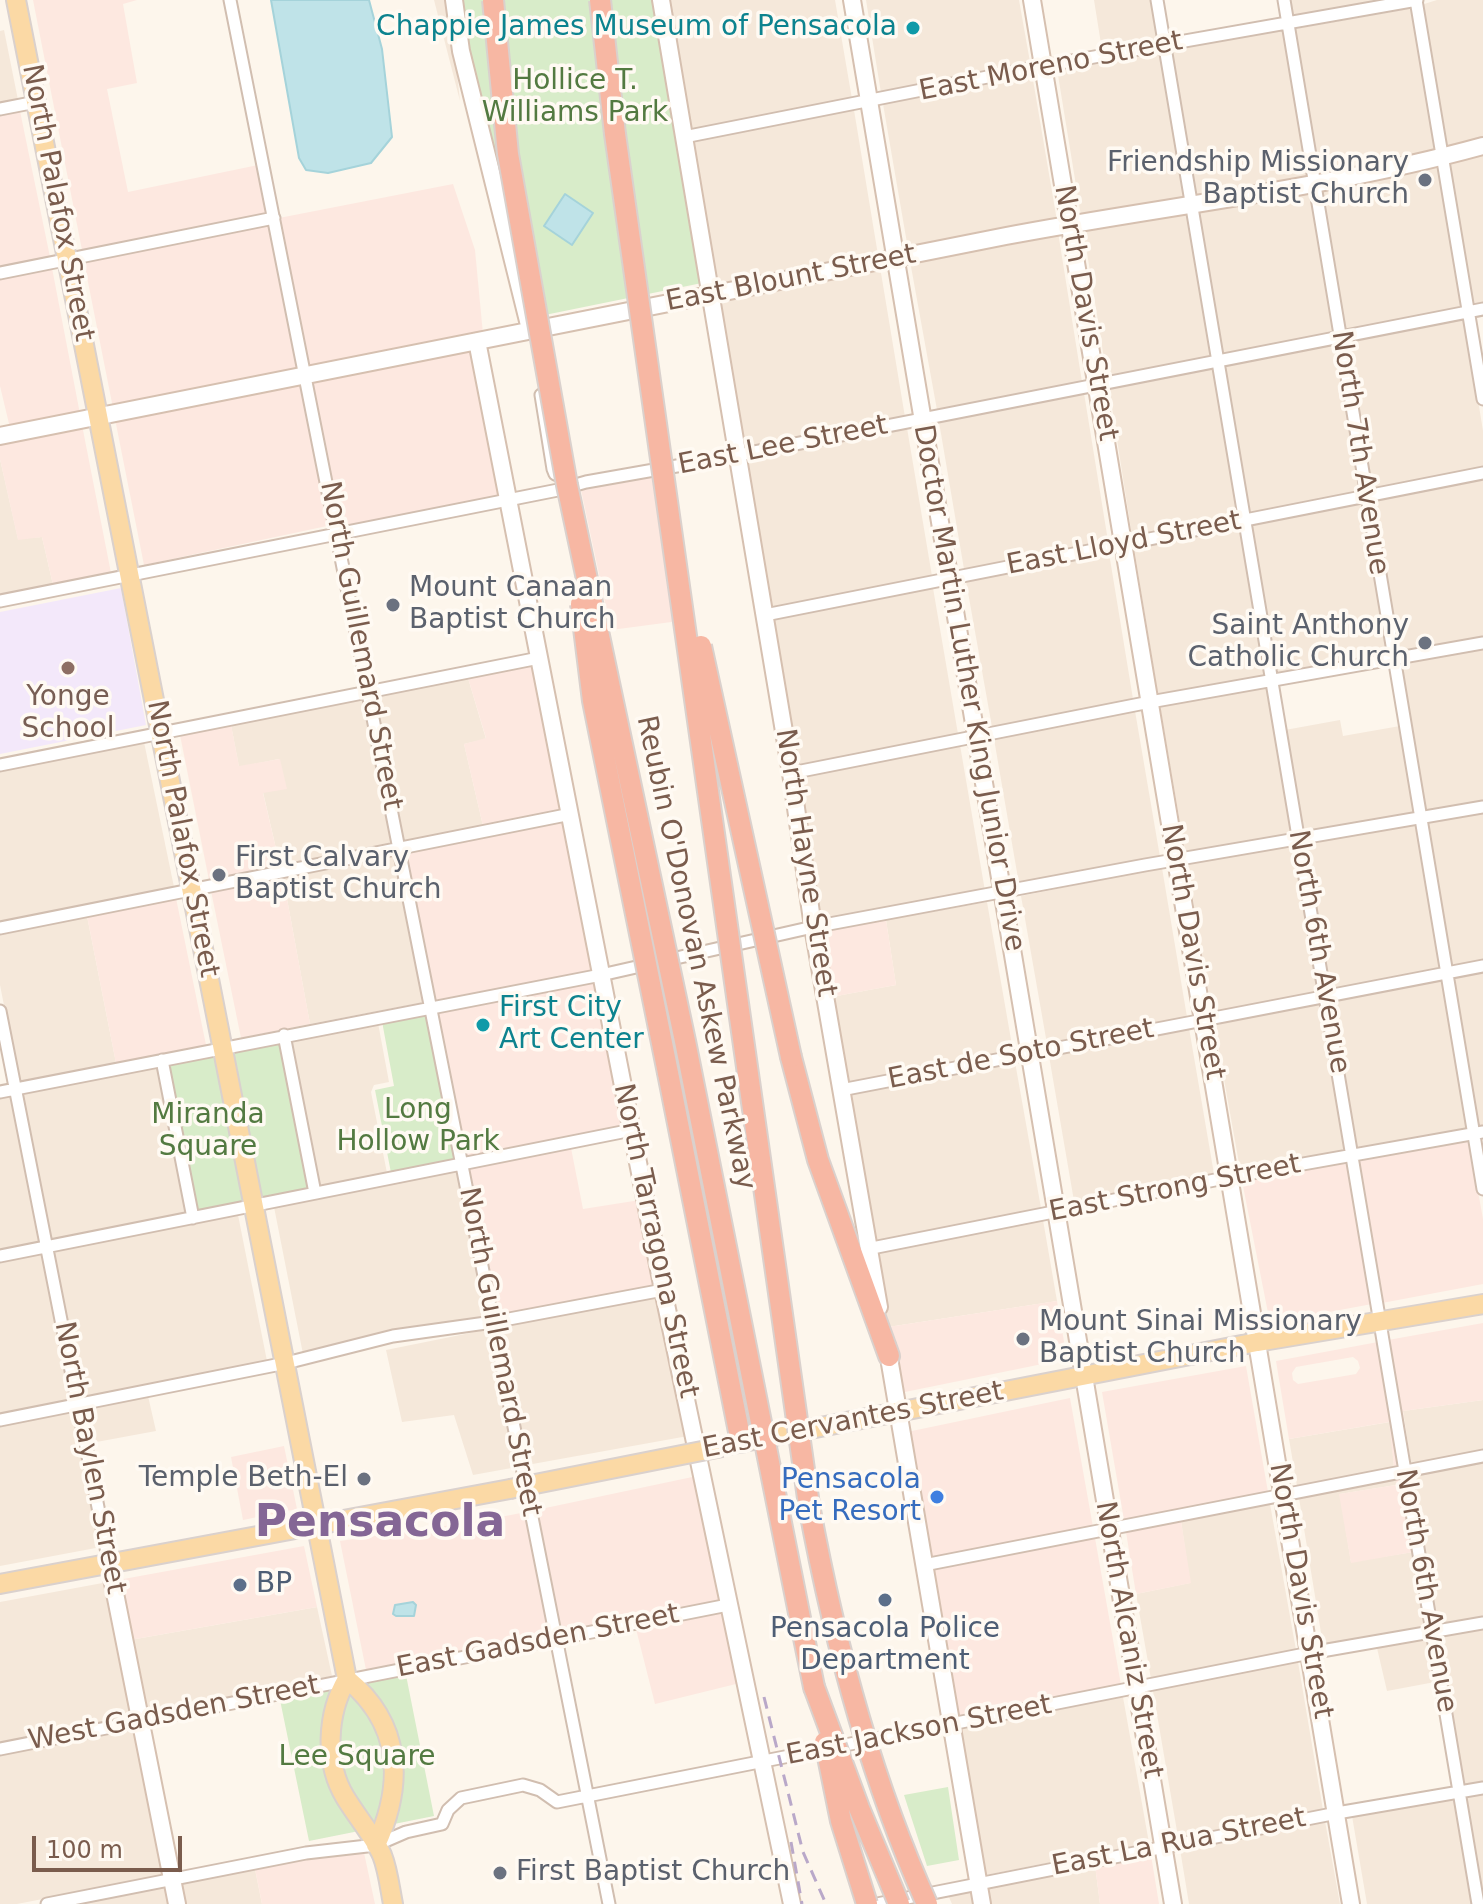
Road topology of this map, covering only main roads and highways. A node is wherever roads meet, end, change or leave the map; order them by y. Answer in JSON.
{"nodes":[{"id":1,"x":16,"y":0,"type":"edge"},
{"id":2,"x":493,"y":0,"type":"edge"},
{"id":3,"x":600,"y":0,"type":"edge"},
{"id":4,"x":652,"y":386,"type":"junction"},
{"id":5,"x":576,"y":484,"type":"junction"},
{"id":6,"x":1483,"y":1304,"type":"edge"},
{"id":7,"x":889,"y":1356,"type":"road end"},
{"id":8,"x":731,"y":1444,"type":"junction"},
{"id":9,"x":318,"y":1527,"type":"junction"},
{"id":10,"x":0,"y":1584,"type":"edge"},
{"id":11,"x":347,"y":1679,"type":"junction"},
{"id":12,"x":814,"y":1687,"type":"junction"},
{"id":13,"x":896,"y":1827,"type":"junction"},
{"id":14,"x":376,"y":1845,"type":"junction"},
{"id":15,"x":393,"y":1904,"type":"edge"},
{"id":16,"x":867,"y":1904,"type":"edge"},
{"id":17,"x":899,"y":1904,"type":"edge"},
{"id":18,"x":927,"y":1904,"type":"edge"},
{"id":19,"x":938,"y":1904,"type":"edge"}],
"edges":[{"from":1,"to":9,"type":"main road","name":"North Palafox Street"},
{"from":2,"to":5,"type":"highway","name":"Reubin O'Donovan Askew Parkway","bridge":true},
{"from":3,"to":4,"type":"highway","name":"Reubin O'Donovan Askew Parkway","bridge":true},
{"from":4,"to":7,"type":"highway","bridge":true},
{"from":4,"to":13,"type":"highway","name":"Reubin O'Donovan Askew Parkway","bridge":true},
{"from":5,"to":8,"type":"highway","bridge":true},
{"from":5,"to":12,"type":"highway","name":"Reubin O'Donovan Askew Parkway","bridge":true},
{"from":6,"to":8,"type":"main road","name":"East Cervantes Street"},
{"from":8,"to":9,"type":"main road","name":"East Cervantes Street","bridge":true},
{"from":9,"to":10,"type":"main road","name":"East Cervantes Street"},
{"from":9,"to":11,"type":"main road","name":"North Palafox Street"},
{"from":11,"to":14,"type":"main road"},
{"from":11,"to":14,"type":"main road"},
{"from":12,"to":16,"type":"highway","bridge":true},
{"from":12,"to":17,"type":"highway","name":"Reubin O'Donovan Askew Parkway","bridge":true},
{"from":13,"to":18,"type":"highway","bridge":true},
{"from":13,"to":19,"type":"highway","bridge":true},
{"from":14,"to":15,"type":"main road"}]}
